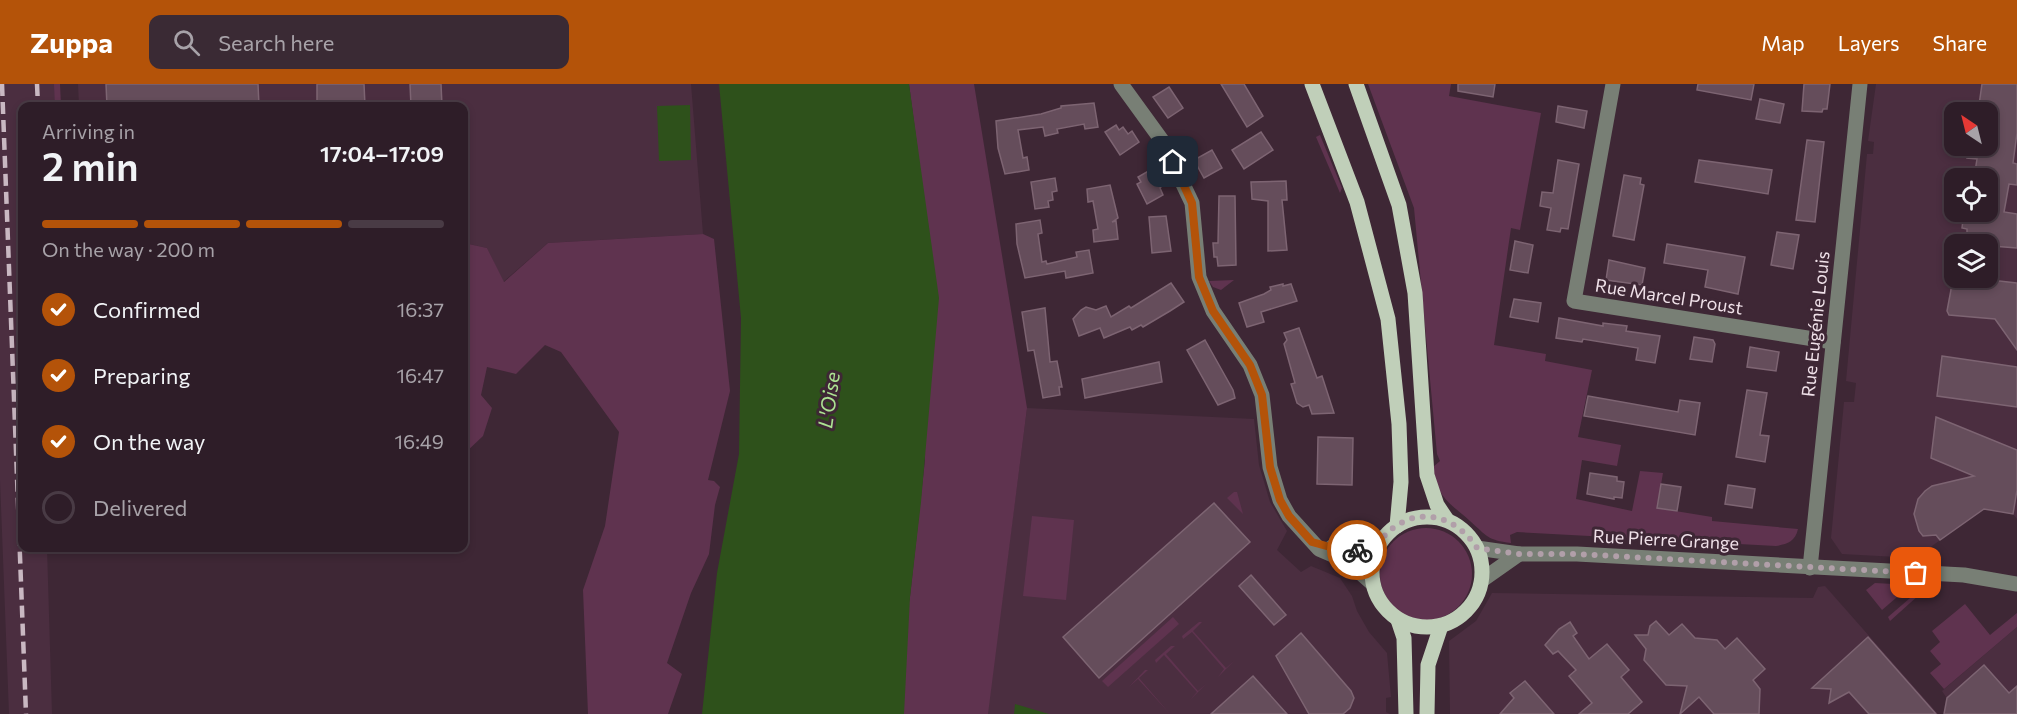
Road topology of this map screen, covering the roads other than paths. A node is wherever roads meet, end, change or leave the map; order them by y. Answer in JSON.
{"nodes":[{"id":1,"x":1121,"y":84,"type":"edge"},
{"id":2,"x":1312,"y":84,"type":"edge"},
{"id":3,"x":1356,"y":84,"type":"edge"},
{"id":4,"x":1613,"y":84,"type":"edge"},
{"id":5,"x":1860,"y":84,"type":"edge"},
{"id":6,"x":1833,"y":342,"type":"junction"},
{"id":7,"x":1447,"y":520,"type":"junction"},
{"id":8,"x":1396,"y":526,"type":"junction"},
{"id":9,"x":1312,"y":542,"type":"junction"},
{"id":10,"x":1378,"y":546,"type":"junction"},
{"id":11,"x":1477,"y":548,"type":"junction"},
{"id":12,"x":1519,"y":554,"type":"junction"},
{"id":13,"x":1810,"y":568,"type":"junction"},
{"id":14,"x":1482,"y":580,"type":"junction"},
{"id":15,"x":1372,"y":583,"type":"junction"},
{"id":16,"x":2017,"y":584,"type":"edge"},
{"id":17,"x":1398,"y":620,"type":"junction"},
{"id":18,"x":1441,"y":626,"type":"junction"},
{"id":19,"x":1406,"y":714,"type":"edge"},
{"id":20,"x":1427,"y":714,"type":"edge"}],
"edges":[{"from":1,"to":9,"type":"street"},
{"from":2,"to":8,"type":"main road"},
{"from":3,"to":7,"type":"main road"},
{"from":4,"to":6,"type":"street","name":"Rue Marcel Proust"},
{"from":5,"to":6,"type":"street","name":"Rue Eugénie Louis"},
{"from":6,"to":13,"type":"street","name":"Rue Eugénie Louis"},
{"from":7,"to":8,"type":"main road"},
{"from":7,"to":11,"type":"main road"},
{"from":8,"to":10,"type":"main road"},
{"from":9,"to":10,"type":"street"},
{"from":9,"to":15,"type":"street"},
{"from":10,"to":15,"type":"main road"},
{"from":11,"to":12,"type":"street","name":"Rue Pierre Grange"},
{"from":11,"to":14,"type":"main road"},
{"from":12,"to":13,"type":"street","name":"Rue Pierre Grange"},
{"from":12,"to":14,"type":"street"},
{"from":13,"to":16,"type":"street","name":"Rue Pierre Grange"},
{"from":14,"to":18,"type":"main road"},
{"from":15,"to":17,"type":"main road"},
{"from":17,"to":18,"type":"main road"},
{"from":17,"to":19,"type":"main road"},
{"from":18,"to":20,"type":"main road"}]}
